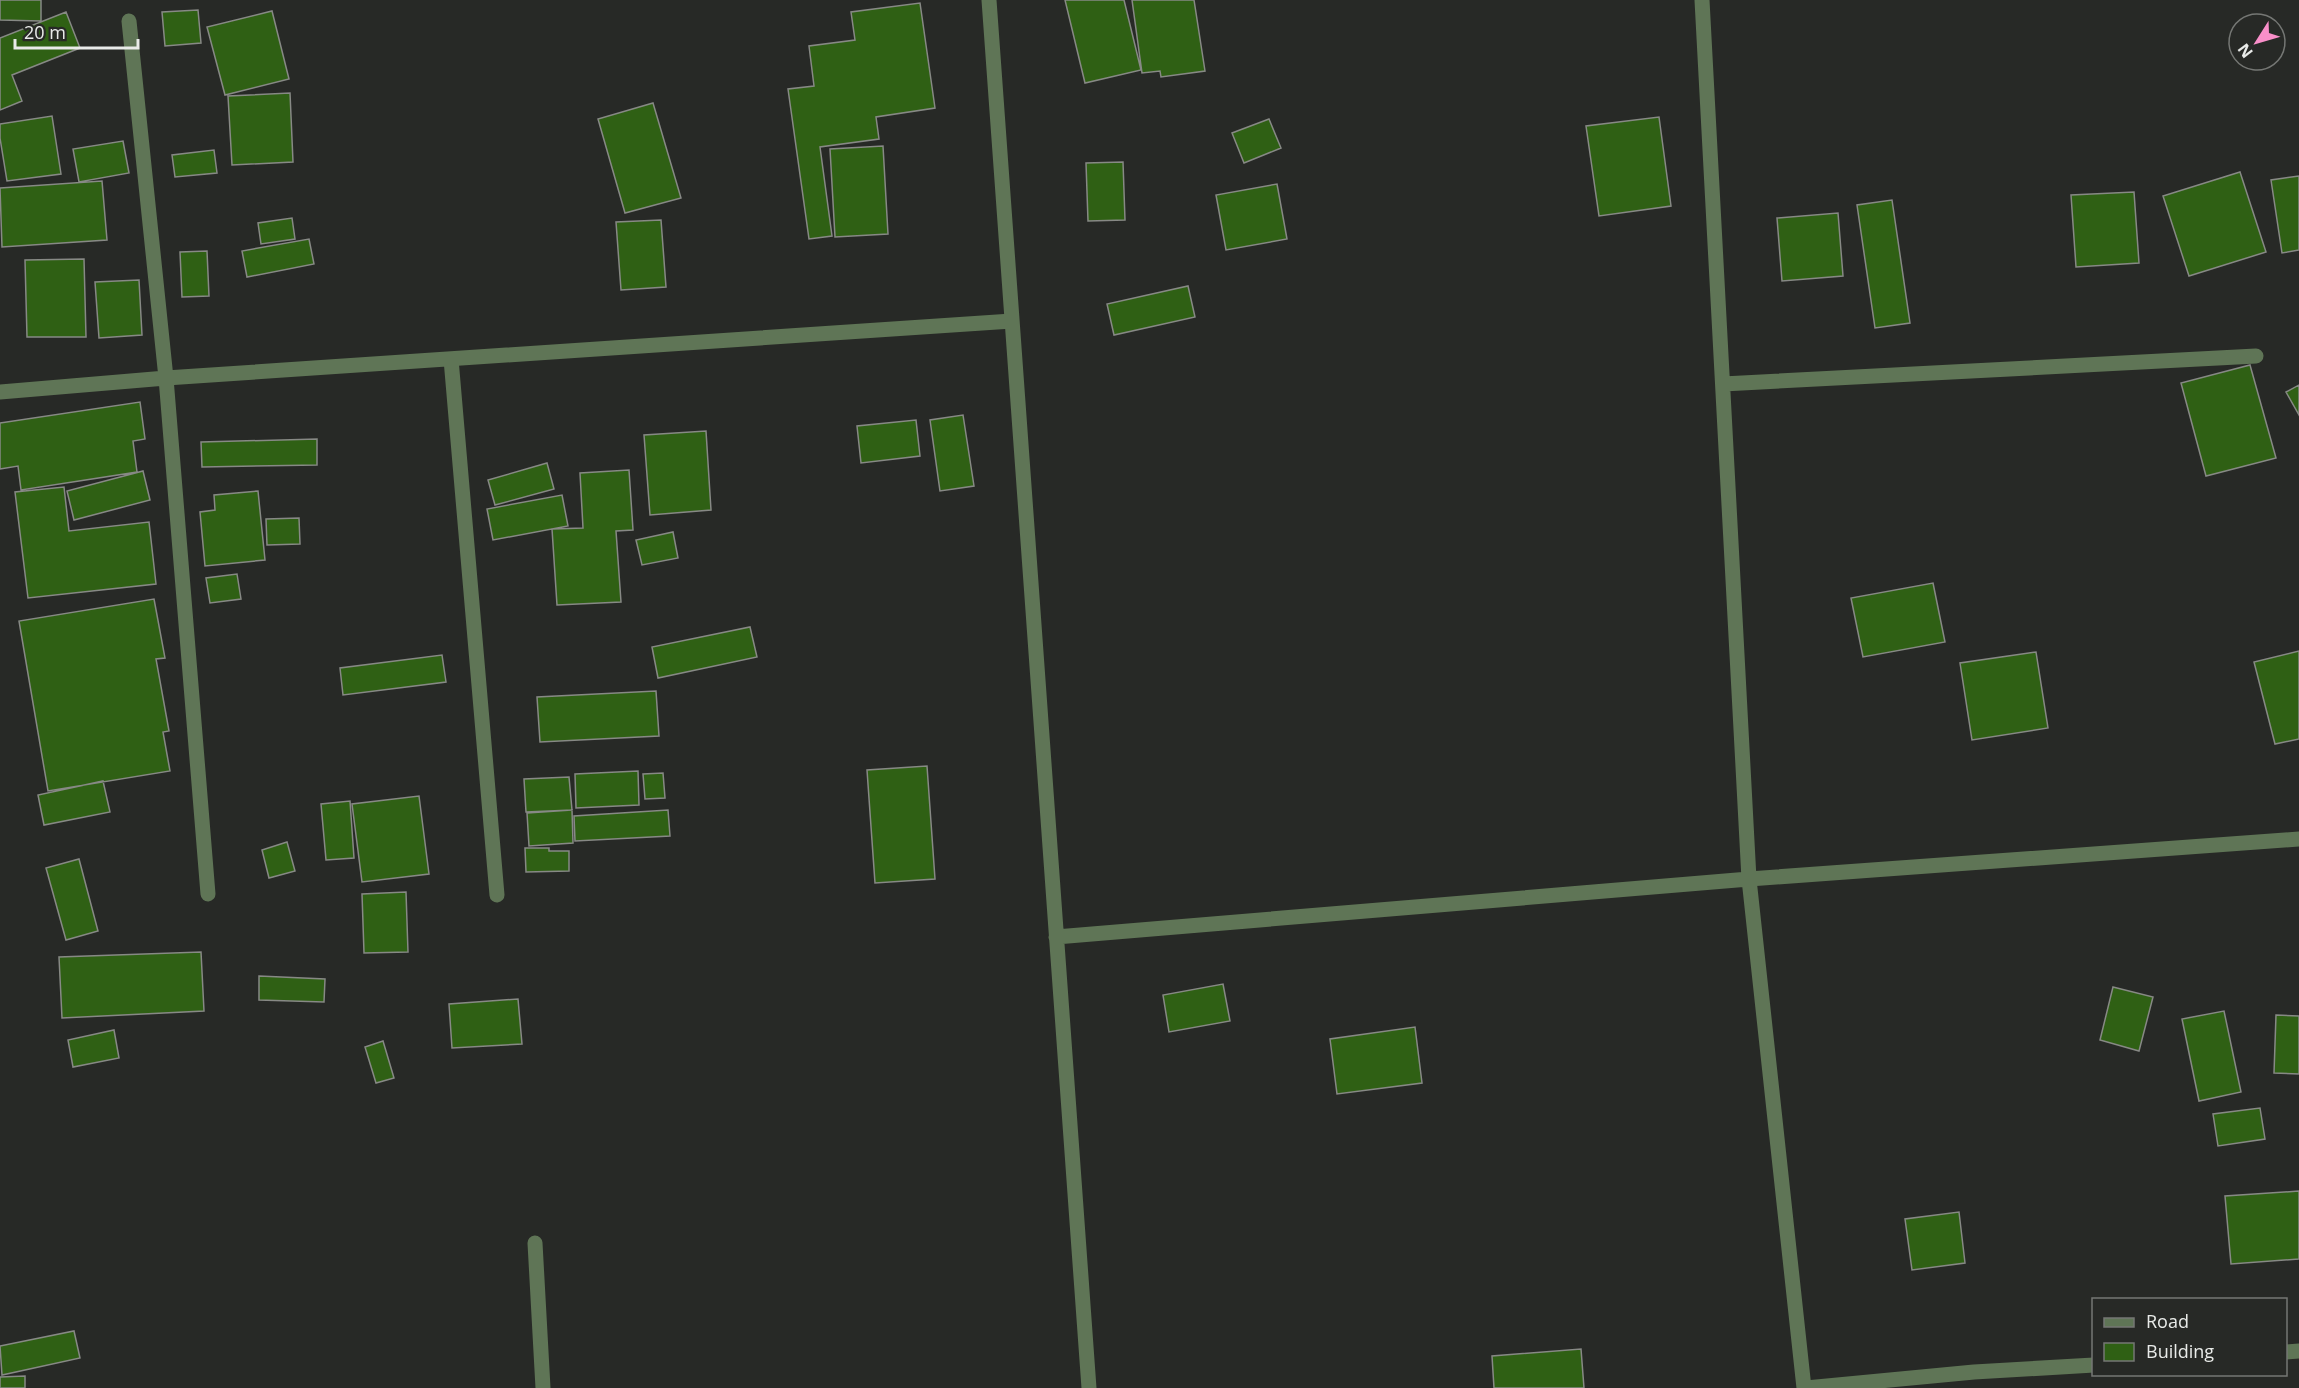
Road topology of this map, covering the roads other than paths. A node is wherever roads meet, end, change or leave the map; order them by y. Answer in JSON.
{"nodes":[{"id":1,"x":989,"y":0,"type":"edge"},
{"id":2,"x":1702,"y":0,"type":"edge"},
{"id":3,"x":129,"y":21,"type":"dead end"},
{"id":4,"x":1012,"y":321,"type":"junction"},
{"id":5,"x":2256,"y":356,"type":"dead end"},
{"id":6,"x":451,"y":359,"type":"junction"},
{"id":7,"x":166,"y":378,"type":"junction"},
{"id":8,"x":1724,"y":384,"type":"junction"},
{"id":9,"x":0,"y":392,"type":"edge"},
{"id":10,"x":2299,"y":839,"type":"edge"},
{"id":11,"x":1749,"y":879,"type":"junction"},
{"id":12,"x":208,"y":894,"type":"dead end"},
{"id":13,"x":497,"y":895,"type":"dead end"},
{"id":14,"x":1056,"y":937,"type":"junction"},
{"id":15,"x":535,"y":1243,"type":"dead end"},
{"id":16,"x":2092,"y":1365,"type":"edge"},
{"id":17,"x":543,"y":1388,"type":"edge"},
{"id":18,"x":1089,"y":1388,"type":"edge"},
{"id":19,"x":1805,"y":1388,"type":"edge"}],
"edges":[{"from":1,"to":4,"type":"street"},
{"from":2,"to":8,"type":"street"},
{"from":3,"to":7,"type":"street"},
{"from":4,"to":6,"type":"street"},
{"from":4,"to":14,"type":"street"},
{"from":5,"to":8,"type":"street"},
{"from":6,"to":7,"type":"street"},
{"from":6,"to":13,"type":"street"},
{"from":7,"to":9,"type":"street"},
{"from":7,"to":12,"type":"street"},
{"from":8,"to":11,"type":"street"},
{"from":10,"to":11,"type":"street"},
{"from":11,"to":14,"type":"street"},
{"from":11,"to":19,"type":"street"},
{"from":14,"to":18,"type":"street"},
{"from":15,"to":17,"type":"street"},
{"from":16,"to":19,"type":"street"}]}
